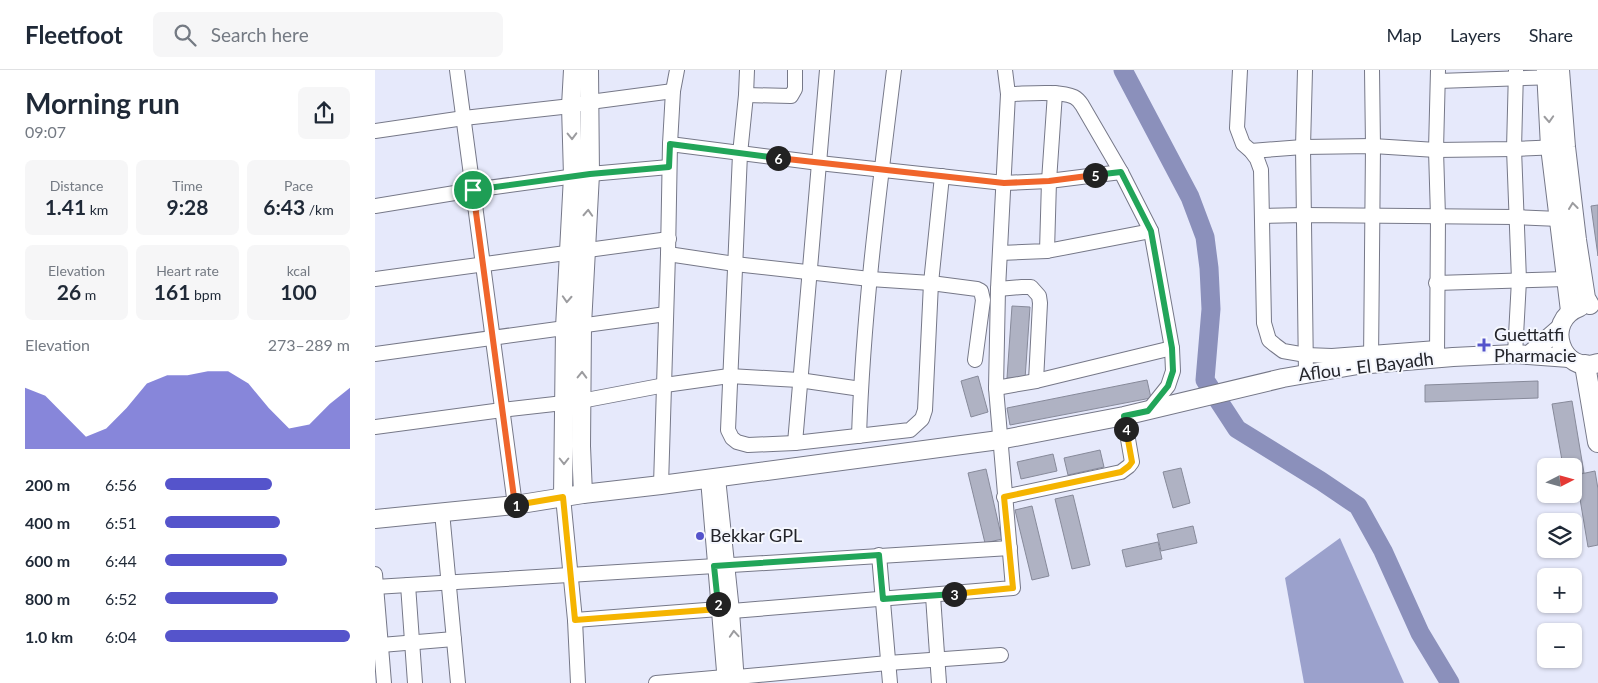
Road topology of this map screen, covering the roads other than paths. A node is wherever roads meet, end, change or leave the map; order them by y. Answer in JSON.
{"nodes":[{"id":1,"x":457,"y":70,"type":"edge"},
{"id":2,"x":573,"y":70,"type":"edge"},
{"id":3,"x":589,"y":70,"type":"edge"},
{"id":4,"x":677,"y":70,"type":"edge"},
{"id":5,"x":740,"y":70,"type":"edge"},
{"id":6,"x":747,"y":70,"type":"edge"},
{"id":7,"x":795,"y":70,"type":"edge"},
{"id":8,"x":827,"y":70,"type":"edge"},
{"id":9,"x":894,"y":70,"type":"edge"},
{"id":10,"x":1005,"y":70,"type":"edge"},
{"id":11,"x":1240,"y":70,"type":"edge"},
{"id":12,"x":1305,"y":70,"type":"edge"},
{"id":13,"x":1372,"y":70,"type":"edge"},
{"id":14,"x":1553,"y":73,"type":"edge"},
{"id":15,"x":1516,"y":74,"type":"edge"},
{"id":16,"x":1438,"y":75,"type":"edge"},
{"id":17,"x":673,"y":91,"type":"junction"},
{"id":18,"x":1008,"y":94,"type":"junction"},
{"id":19,"x":1055,"y":94,"type":"junction"},
{"id":20,"x":746,"y":96,"type":"junction"},
{"id":21,"x":590,"y":102,"type":"junction"},
{"id":22,"x":571,"y":106,"type":"junction"},
{"id":23,"x":464,"y":118,"type":"junction"},
{"id":24,"x":375,"y":131,"type":"edge"},
{"id":25,"x":670,"y":144,"type":"junction"},
{"id":26,"x":1373,"y":146,"type":"junction"},
{"id":27,"x":1303,"y":147,"type":"junction"},
{"id":28,"x":1558,"y":147,"type":"junction"},
{"id":29,"x":1514,"y":149,"type":"junction"},
{"id":30,"x":1436,"y":150,"type":"junction"},
{"id":31,"x":1251,"y":151,"type":"junction"},
{"id":32,"x":741,"y":154,"type":"junction"},
{"id":33,"x":819,"y":163,"type":"junction"},
{"id":34,"x":669,"y":167,"type":"junction"},
{"id":35,"x":881,"y":170,"type":"junction"},
{"id":36,"x":1121,"y":172,"type":"junction"},
{"id":37,"x":581,"y":175,"type":"junction"},
{"id":38,"x":942,"y":176,"type":"junction"},
{"id":39,"x":1049,"y":181,"type":"junction"},
{"id":40,"x":1004,"y":183,"type":"junction"},
{"id":41,"x":473,"y":190,"type":"junction"},
{"id":42,"x":375,"y":206,"type":"edge"},
{"id":43,"x":1305,"y":214,"type":"junction"},
{"id":44,"x":1263,"y":216,"type":"junction"},
{"id":45,"x":1372,"y":216,"type":"junction"},
{"id":46,"x":1438,"y":217,"type":"junction"},
{"id":47,"x":1515,"y":217,"type":"junction"},
{"id":48,"x":1559,"y":219,"type":"junction"},
{"id":49,"x":1151,"y":231,"type":"junction"},
{"id":50,"x":669,"y":239,"type":"junction"},
{"id":51,"x":1569,"y":241,"type":"junction"},
{"id":52,"x":578,"y":251,"type":"junction"},
{"id":53,"x":1047,"y":251,"type":"junction"},
{"id":54,"x":1000,"y":253,"type":"junction"},
{"id":55,"x":669,"y":254,"type":"junction"},
{"id":56,"x":483,"y":264,"type":"junction"},
{"id":57,"x":735,"y":264,"type":"junction"},
{"id":58,"x":810,"y":272,"type":"junction"},
{"id":59,"x":375,"y":279,"type":"edge"},
{"id":60,"x":870,"y":279,"type":"junction"},
{"id":61,"x":1566,"y":279,"type":"junction"},
{"id":62,"x":1519,"y":280,"type":"junction"},
{"id":63,"x":931,"y":283,"type":"junction"},
{"id":64,"x":1437,"y":283,"type":"junction"},
{"id":65,"x":998,"y":289,"type":"junction"},
{"id":66,"x":1596,"y":306,"type":"edge"},
{"id":67,"x":1570,"y":311,"type":"junction"},
{"id":68,"x":666,"y":314,"type":"junction"},
{"id":69,"x":574,"y":326,"type":"junction"},
{"id":70,"x":1560,"y":328,"type":"junction"},
{"id":71,"x":493,"y":338,"type":"junction"},
{"id":72,"x":1172,"y":348,"type":"junction"},
{"id":73,"x":1437,"y":353,"type":"junction"},
{"id":74,"x":375,"y":354,"type":"edge"},
{"id":75,"x":1306,"y":355,"type":"junction"},
{"id":76,"x":1522,"y":355,"type":"junction"},
{"id":77,"x":1371,"y":358,"type":"junction"},
{"id":78,"x":975,"y":360,"type":"dead end"},
{"id":79,"x":1584,"y":362,"type":"edge"},
{"id":80,"x":1306,"y":374,"type":"junction"},
{"id":81,"x":729,"y":376,"type":"junction"},
{"id":82,"x":799,"y":380,"type":"junction"},
{"id":83,"x":1036,"y":381,"type":"junction"},
{"id":84,"x":665,"y":385,"type":"junction"},
{"id":85,"x":861,"y":388,"type":"junction"},
{"id":86,"x":995,"y":388,"type":"junction"},
{"id":87,"x":581,"y":401,"type":"junction"},
{"id":88,"x":564,"y":402,"type":"junction"},
{"id":89,"x":502,"y":410,"type":"junction"},
{"id":90,"x":1148,"y":411,"type":"junction"},
{"id":91,"x":1124,"y":416,"type":"junction"},
{"id":92,"x":375,"y":427,"type":"edge"},
{"id":93,"x":859,"y":436,"type":"junction"},
{"id":94,"x":999,"y":440,"type":"junction"},
{"id":95,"x":1598,"y":442,"type":"edge"},
{"id":96,"x":795,"y":443,"type":"junction"},
{"id":97,"x":713,"y":478,"type":"junction"},
{"id":98,"x":661,"y":485,"type":"junction"},
{"id":99,"x":583,"y":494,"type":"junction"},
{"id":100,"x":563,"y":497,"type":"junction"},
{"id":101,"x":1004,"y":497,"type":"junction"},
{"id":102,"x":515,"y":505,"type":"junction"},
{"id":103,"x":442,"y":512,"type":"junction"},
{"id":104,"x":375,"y":519,"type":"edge"},
{"id":105,"x":1010,"y":548,"type":"junction"},
{"id":106,"x":879,"y":555,"type":"junction"},
{"id":107,"x":721,"y":566,"type":"junction"},
{"id":108,"x":570,"y":574,"type":"junction"},
{"id":109,"x":449,"y":582,"type":"junction"},
{"id":110,"x":375,"y":583,"type":"edge"},
{"id":111,"x":408,"y":585,"type":"junction"},
{"id":112,"x":933,"y":596,"type":"junction"},
{"id":113,"x":883,"y":599,"type":"junction"},
{"id":114,"x":725,"y":610,"type":"junction"},
{"id":115,"x":575,"y":620,"type":"junction"},
{"id":116,"x":454,"y":639,"type":"junction"},
{"id":117,"x":411,"y":642,"type":"junction"},
{"id":118,"x":381,"y":645,"type":"junction"},
{"id":119,"x":1001,"y":655,"type":"dead end"},
{"id":120,"x":937,"y":659,"type":"junction"},
{"id":121,"x":888,"y":663,"type":"junction"},
{"id":122,"x":731,"y":680,"type":"edge"},
{"id":123,"x":384,"y":683,"type":"edge"},
{"id":124,"x":415,"y":683,"type":"edge"},
{"id":125,"x":458,"y":683,"type":"edge"},
{"id":126,"x":578,"y":683,"type":"edge"},
{"id":127,"x":656,"y":683,"type":"edge"},
{"id":128,"x":890,"y":683,"type":"edge"},
{"id":129,"x":939,"y":683,"type":"edge"}],
"edges":[{"from":1,"to":23,"type":"street"},
{"from":2,"to":22,"type":"main road"},
{"from":3,"to":21,"type":"main road"},
{"from":4,"to":17,"type":"street"},
{"from":5,"to":6,"type":"street"},
{"from":6,"to":20,"type":"street"},
{"from":7,"to":20,"type":"street"},
{"from":8,"to":33,"type":"street"},
{"from":9,"to":35,"type":"street"},
{"from":10,"to":18,"type":"street"},
{"from":11,"to":31,"type":"street"},
{"from":12,"to":27,"type":"street"},
{"from":13,"to":26,"type":"street"},
{"from":14,"to":15,"type":"street"},
{"from":14,"to":28,"type":"main road"},
{"from":15,"to":16,"type":"street"},
{"from":15,"to":29,"type":"street"},
{"from":16,"to":30,"type":"street"},
{"from":17,"to":21,"type":"street"},
{"from":17,"to":25,"type":"street"},
{"from":18,"to":19,"type":"street"},
{"from":18,"to":40,"type":"street"},
{"from":19,"to":36,"type":"street"},
{"from":19,"to":39,"type":"street"},
{"from":20,"to":32,"type":"street"},
{"from":21,"to":22,"type":"street"},
{"from":21,"to":37,"type":"main road"},
{"from":22,"to":23,"type":"street"},
{"from":22,"to":37,"type":"main road","one_way":true},
{"from":23,"to":24,"type":"street"},
{"from":23,"to":41,"type":"street"},
{"from":25,"to":32,"type":"street"},
{"from":25,"to":34,"type":"street"},
{"from":26,"to":27,"type":"street"},
{"from":26,"to":30,"type":"street"},
{"from":26,"to":45,"type":"street"},
{"from":27,"to":31,"type":"street"},
{"from":27,"to":43,"type":"street"},
{"from":28,"to":29,"type":"street"},
{"from":28,"to":48,"type":"main road"},
{"from":51,"to":28,"type":"main road","one_way":true},
{"from":29,"to":30,"type":"street"},
{"from":29,"to":47,"type":"street"},
{"from":30,"to":46,"type":"street"},
{"from":31,"to":44,"type":"street"},
{"from":32,"to":33,"type":"street"},
{"from":32,"to":57,"type":"street"},
{"from":33,"to":35,"type":"street"},
{"from":33,"to":58,"type":"street"},
{"from":34,"to":37,"type":"street"},
{"from":34,"to":50,"type":"street"},
{"from":35,"to":38,"type":"street"},
{"from":35,"to":60,"type":"street"},
{"from":36,"to":39,"type":"street"},
{"from":36,"to":49,"type":"street"},
{"from":37,"to":41,"type":"street"},
{"from":37,"to":52,"type":"main road"},
{"from":38,"to":40,"type":"street"},
{"from":38,"to":63,"type":"street"},
{"from":39,"to":40,"type":"street"},
{"from":39,"to":53,"type":"street"},
{"from":40,"to":54,"type":"street"},
{"from":41,"to":42,"type":"street"},
{"from":41,"to":56,"type":"street"},
{"from":43,"to":44,"type":"street"},
{"from":43,"to":45,"type":"street"},
{"from":43,"to":75,"type":"street"},
{"from":44,"to":75,"type":"street"},
{"from":45,"to":46,"type":"street"},
{"from":45,"to":77,"type":"street"},
{"from":46,"to":47,"type":"street"},
{"from":46,"to":64,"type":"street"},
{"from":47,"to":48,"type":"street"},
{"from":47,"to":62,"type":"street"},
{"from":48,"to":51,"type":"main road"},
{"from":49,"to":53,"type":"street"},
{"from":49,"to":72,"type":"street"},
{"from":50,"to":52,"type":"street"},
{"from":50,"to":55,"type":"street"},
{"from":51,"to":61,"type":"main road"},
{"from":51,"to":66,"type":"main road"},
{"from":52,"to":56,"type":"street"},
{"from":52,"to":69,"type":"main road"},
{"from":53,"to":54,"type":"street"},
{"from":54,"to":65,"type":"street"},
{"from":55,"to":57,"type":"street"},
{"from":55,"to":68,"type":"street"},
{"from":56,"to":59,"type":"street"},
{"from":56,"to":71,"type":"street"},
{"from":57,"to":58,"type":"street"},
{"from":57,"to":81,"type":"street"},
{"from":58,"to":60,"type":"street"},
{"from":58,"to":82,"type":"street"},
{"from":60,"to":63,"type":"street"},
{"from":60,"to":85,"type":"street"},
{"from":61,"to":62,"type":"street"},
{"from":61,"to":67,"type":"main road"},
{"from":62,"to":64,"type":"street"},
{"from":62,"to":76,"type":"street"},
{"from":63,"to":78,"type":"street"},
{"from":63,"to":93,"type":"street"},
{"from":64,"to":73,"type":"street"},
{"from":65,"to":83,"type":"street"},
{"from":65,"to":86,"type":"street"},
{"from":66,"to":67,"type":"main road"},
{"from":67,"to":70,"type":"main road"},
{"from":68,"to":69,"type":"street"},
{"from":68,"to":84,"type":"street"},
{"from":69,"to":71,"type":"street"},
{"from":87,"to":69,"type":"main road","one_way":true},
{"from":69,"to":88,"type":"main road"},
{"from":70,"to":76,"type":"main road"},
{"from":70,"to":79,"type":"main road"},
{"from":71,"to":74,"type":"street"},
{"from":71,"to":89,"type":"street"},
{"from":72,"to":83,"type":"street"},
{"from":72,"to":90,"type":"street"},
{"from":73,"to":76,"type":"main road","name":"Aflou - El Bayadh"},
{"from":73,"to":77,"type":"main road","name":"Aflou - El Bayadh"},
{"from":75,"to":77,"type":"street"},
{"from":75,"to":80,"type":"street"},
{"from":76,"to":79,"type":"main road","name":"Aflou - El Bayadh"},
{"from":77,"to":80,"type":"main road","name":"Aflou - El Bayadh"},
{"from":79,"to":95,"type":"highway"},
{"from":80,"to":90,"type":"main road","name":"Aflou - El Bayadh"},
{"from":81,"to":82,"type":"street"},
{"from":81,"to":84,"type":"street"},
{"from":81,"to":96,"type":"street"},
{"from":82,"to":85,"type":"street"},
{"from":82,"to":96,"type":"street"},
{"from":83,"to":86,"type":"street"},
{"from":84,"to":87,"type":"street"},
{"from":84,"to":98,"type":"street"},
{"from":85,"to":93,"type":"street"},
{"from":86,"to":94,"type":"street"},
{"from":87,"to":88,"type":"street"},
{"from":87,"to":99,"type":"main road"},
{"from":88,"to":89,"type":"street"},
{"from":88,"to":100,"type":"main road","one_way":true},
{"from":89,"to":92,"type":"street"},
{"from":89,"to":102,"type":"street"},
{"from":90,"to":91,"type":"main road","name":"Aflou - El Bayadh"},
{"from":91,"to":94,"type":"main road","name":"Aflou - El Bayadh"},
{"from":91,"to":101,"type":"street"},
{"from":93,"to":96,"type":"street"},
{"from":94,"to":97,"type":"main road","name":"Aflou - El Bayadh"},
{"from":94,"to":101,"type":"street"},
{"from":97,"to":98,"type":"main road","name":"Aflou - El Bayadh"},
{"from":97,"to":107,"type":"street"},
{"from":98,"to":99,"type":"main road","name":"Aflou - El Bayadh"},
{"from":99,"to":100,"type":"main road","name":"Aflou - El Bayadh"},
{"from":100,"to":102,"type":"main road","name":"Aflou - El Bayadh"},
{"from":100,"to":108,"type":"street"},
{"from":101,"to":105,"type":"street"},
{"from":102,"to":103,"type":"main road","name":"Aflou - El Bayadh"},
{"from":103,"to":104,"type":"main road","name":"Aflou - El Bayadh"},
{"from":103,"to":109,"type":"street"},
{"from":105,"to":106,"type":"street"},
{"from":105,"to":112,"type":"street"},
{"from":106,"to":107,"type":"street"},
{"from":106,"to":113,"type":"street"},
{"from":107,"to":108,"type":"street"},
{"from":107,"to":114,"type":"street"},
{"from":108,"to":109,"type":"street"},
{"from":108,"to":115,"type":"street"},
{"from":109,"to":111,"type":"street"},
{"from":109,"to":116,"type":"street"},
{"from":110,"to":111,"type":"street"},
{"from":110,"to":118,"type":"street"},
{"from":111,"to":117,"type":"street"},
{"from":112,"to":113,"type":"street"},
{"from":112,"to":120,"type":"street"},
{"from":113,"to":114,"type":"street"},
{"from":113,"to":121,"type":"street"},
{"from":114,"to":115,"type":"street"},
{"from":114,"to":122,"type":"street"},
{"from":115,"to":126,"type":"street"},
{"from":116,"to":117,"type":"street"},
{"from":116,"to":125,"type":"street"},
{"from":117,"to":118,"type":"street"},
{"from":117,"to":124,"type":"street"},
{"from":118,"to":123,"type":"street"},
{"from":119,"to":120,"type":"street"},
{"from":120,"to":121,"type":"street"},
{"from":120,"to":129,"type":"street"},
{"from":121,"to":122,"type":"street"},
{"from":121,"to":128,"type":"street"},
{"from":122,"to":127,"type":"street"}]}
